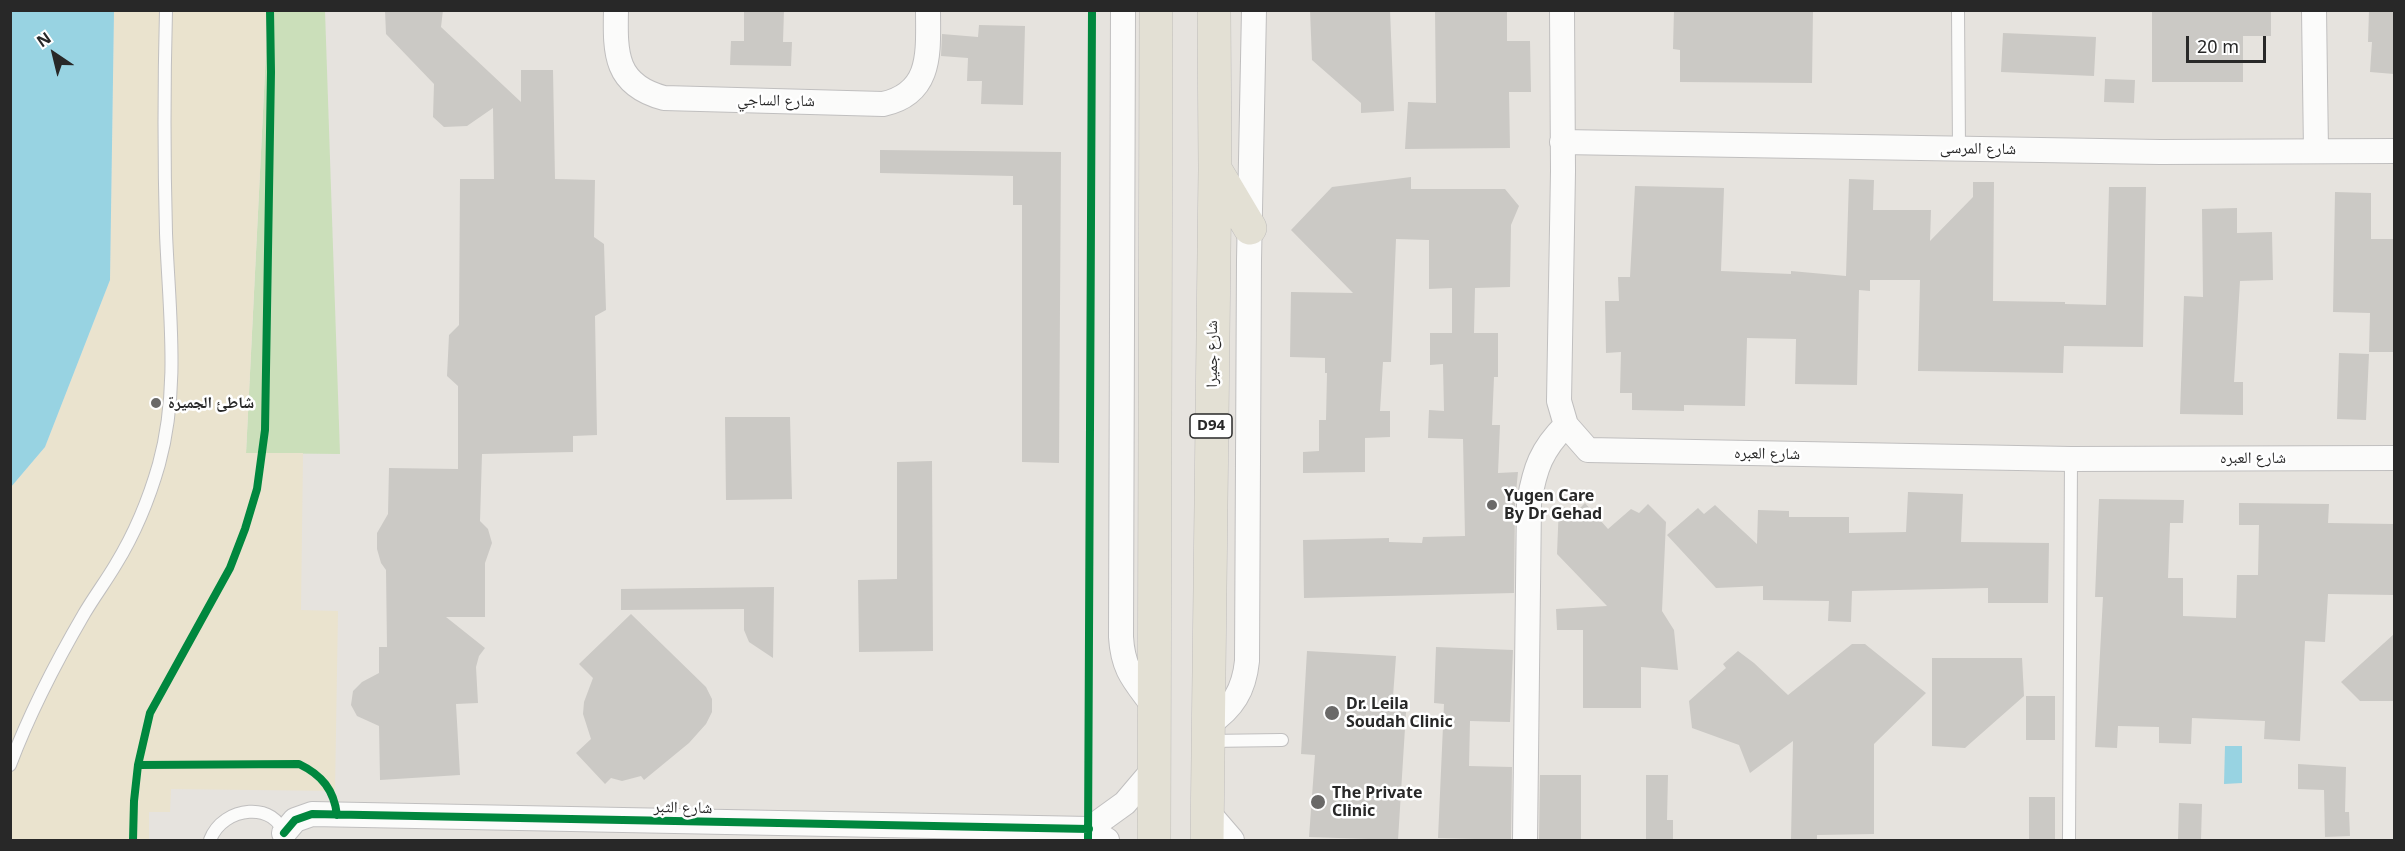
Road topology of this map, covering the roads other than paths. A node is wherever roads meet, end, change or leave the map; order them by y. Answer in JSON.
{"nodes":[{"id":1,"x":166,"y":10,"type":"edge"},
{"id":2,"x":616,"y":10,"type":"edge"},
{"id":3,"x":928,"y":10,"type":"edge"},
{"id":4,"x":1123,"y":10,"type":"edge"},
{"id":5,"x":1156,"y":10,"type":"edge"},
{"id":6,"x":1214,"y":10,"type":"edge"},
{"id":7,"x":1254,"y":10,"type":"edge"},
{"id":8,"x":1562,"y":10,"type":"edge"},
{"id":9,"x":1958,"y":10,"type":"edge"},
{"id":10,"x":2314,"y":10,"type":"edge"},
{"id":11,"x":1562,"y":142,"type":"junction"},
{"id":12,"x":1959,"y":149,"type":"junction"},
{"id":13,"x":2316,"y":151,"type":"junction"},
{"id":14,"x":2394,"y":151,"type":"edge"},
{"id":15,"x":1215,"y":170,"type":"junction"},
{"id":16,"x":1250,"y":228,"type":"junction"},
{"id":17,"x":1566,"y":425,"type":"junction"},
{"id":18,"x":2394,"y":458,"type":"edge"},
{"id":19,"x":2071,"y":459,"type":"junction"},
{"id":20,"x":1154,"y":707,"type":"junction"},
{"id":21,"x":1208,"y":733,"type":"junction"},
{"id":22,"x":1282,"y":740,"type":"dead end"},
{"id":23,"x":10,"y":765,"type":"edge"},
{"id":24,"x":1153,"y":770,"type":"junction"},
{"id":25,"x":1207,"y":826,"type":"edge"},
{"id":26,"x":1098,"y":835,"type":"edge"},
{"id":27,"x":284,"y":837,"type":"edge"},
{"id":28,"x":210,"y":840,"type":"edge"},
{"id":29,"x":1154,"y":840,"type":"edge"},
{"id":30,"x":1232,"y":840,"type":"edge"},
{"id":31,"x":1525,"y":840,"type":"edge"},
{"id":32,"x":2069,"y":840,"type":"edge"}],
"edges":[{"from":1,"to":23,"type":"lane"},
{"from":2,"to":3,"type":"street","name":"شارع الساجي"},
{"from":4,"to":20,"type":"street"},
{"from":5,"to":20,"type":"main road"},
{"from":6,"to":15,"type":"main road","name":"شارع جميرا","number":"D94"},
{"from":7,"to":16,"type":"street"},
{"from":8,"to":11,"type":"street","name":"شارع العبره"},
{"from":9,"to":12,"type":"lane"},
{"from":10,"to":13,"type":"street"},
{"from":11,"to":12,"type":"street","name":"شارع المرسى"},
{"from":11,"to":17,"type":"street","name":"شارع العبره"},
{"from":12,"to":13,"type":"street","name":"شارع المرسى"},
{"from":13,"to":14,"type":"street","name":"شارع المرسى"},
{"from":15,"to":16,"type":"main road"},
{"from":15,"to":21,"type":"main road","name":"شارع جميرا","number":"D94"},
{"from":16,"to":21,"type":"street"},
{"from":17,"to":19,"type":"street","name":"شارع العبره"},
{"from":17,"to":31,"type":"street"},
{"from":18,"to":19,"type":"street","name":"شارع العبره"},
{"from":19,"to":32,"type":"lane"},
{"from":20,"to":24,"type":"main road"},
{"from":21,"to":22,"type":"lane"},
{"from":21,"to":25,"type":"main road","name":"شارع جميرا","number":"D94"},
{"from":24,"to":26,"type":"street","name":"شارع الثبر"},
{"from":24,"to":29,"type":"main road"},
{"from":25,"to":30,"type":"street"},
{"from":26,"to":27,"type":"street","name":"شارع الثبر"},
{"from":27,"to":28,"type":"lane"}]}
